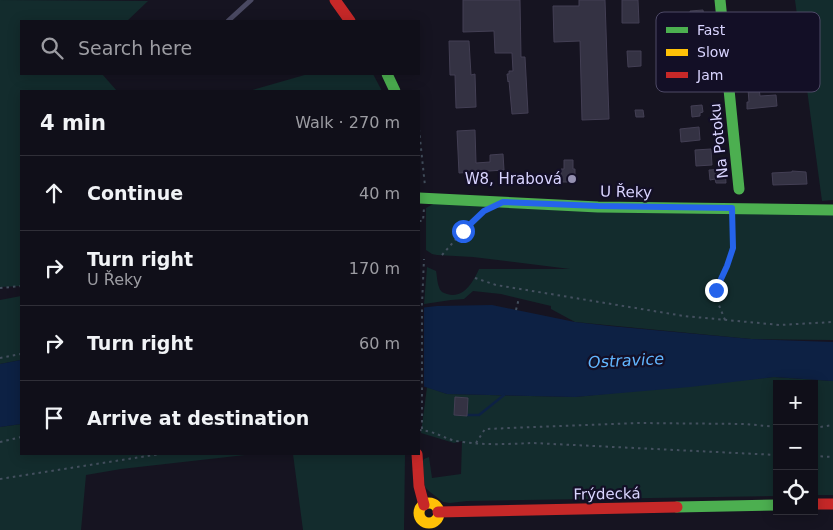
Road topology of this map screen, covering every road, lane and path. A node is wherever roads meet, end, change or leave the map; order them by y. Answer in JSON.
{"nodes":[{"id":1,"x":251,"y":0,"type":"edge"},
{"id":2,"x":335,"y":0,"type":"edge"},
{"id":3,"x":229,"y":20,"type":"edge"},
{"id":4,"x":349,"y":20,"type":"edge"},
{"id":5,"x":387,"y":75,"type":"edge"},
{"id":6,"x":394,"y":90,"type":"edge"},
{"id":7,"x":729,"y":92,"type":"edge"},
{"id":8,"x":420,"y":138,"type":"edge"},
{"id":9,"x":739,"y":189,"type":"dead end"},
{"id":10,"x":422,"y":198,"type":"edge"},
{"id":11,"x":732,"y":208,"type":"junction"},
{"id":12,"x":833,"y":210,"type":"edge"},
{"id":13,"x":484,"y":211,"type":"dead end"},
{"id":14,"x":420,"y":221,"type":"edge"},
{"id":15,"x":442,"y":255,"type":"dead end"},
{"id":16,"x":424,"y":259,"type":"dead end"},
{"id":17,"x":475,"y":278,"type":"dead end"},
{"id":18,"x":20,"y":286,"type":"edge"},
{"id":19,"x":0,"y":288,"type":"edge"},
{"id":20,"x":519,"y":298,"type":"dead end"},
{"id":21,"x":516,"y":310,"type":"dead end"},
{"id":22,"x":725,"y":320,"type":"junction"},
{"id":23,"x":833,"y":322,"type":"edge"},
{"id":24,"x":20,"y":354,"type":"edge"},
{"id":25,"x":0,"y":358,"type":"edge"},
{"id":26,"x":833,"y":425,"type":"edge"},
{"id":27,"x":773,"y":427,"type":"edge"},
{"id":28,"x":818,"y":427,"type":"edge"},
{"id":29,"x":420,"y":430,"type":"edge"},
{"id":30,"x":20,"y":438,"type":"edge"},
{"id":31,"x":0,"y":442,"type":"edge"},
{"id":32,"x":476,"y":443,"type":"junction"},
{"id":33,"x":154,"y":455,"type":"edge"},
{"id":34,"x":417,"y":455,"type":"edge"},
{"id":35,"x":773,"y":455,"type":"edge"},
{"id":36,"x":818,"y":456,"type":"edge"},
{"id":37,"x":833,"y":457,"type":"edge"},
{"id":38,"x":0,"y":479,"type":"edge"},
{"id":39,"x":818,"y":504,"type":"edge"},
{"id":40,"x":833,"y":504,"type":"edge"},
{"id":41,"x":424,"y":505,"type":"junction"},
{"id":42,"x":773,"y":505,"type":"edge"},
{"id":43,"x":438,"y":512,"type":"junction"},
{"id":44,"x":421,"y":525,"type":"edge"}],
"edges":[{"from":1,"to":3,"type":"lane"},
{"from":2,"to":4,"type":"street"},
{"from":5,"to":6,"type":"street"},
{"from":7,"to":9,"type":"street","name":"Na Potoku"},
{"from":8,"to":10,"type":"path"},
{"from":10,"to":11,"type":"street","name":"U Řeky"},
{"from":10,"to":14,"type":"path"},
{"from":11,"to":12,"type":"street","name":"U Řeky"},
{"from":11,"to":22,"type":"path"},
{"from":13,"to":15,"type":"path"},
{"from":16,"to":29,"type":"path"},
{"from":17,"to":22,"type":"path"},
{"from":18,"to":19,"type":"path"},
{"from":20,"to":21,"type":"path"},
{"from":22,"to":23,"type":"path"},
{"from":24,"to":25,"type":"path"},
{"from":26,"to":28,"type":"path"},
{"from":27,"to":32,"type":"path"},
{"from":29,"to":32,"type":"path"},
{"from":30,"to":31,"type":"path"},
{"from":32,"to":35,"type":"path"},
{"from":33,"to":38,"type":"path"},
{"from":34,"to":41,"type":"street"},
{"from":36,"to":37,"type":"path"},
{"from":39,"to":40,"type":"street"},
{"from":41,"to":43,"type":"street"},
{"from":41,"to":44,"type":"street"},
{"from":42,"to":43,"type":"street","name":"Frýdecká"},
{"from":43,"to":44,"type":"street"}]}
